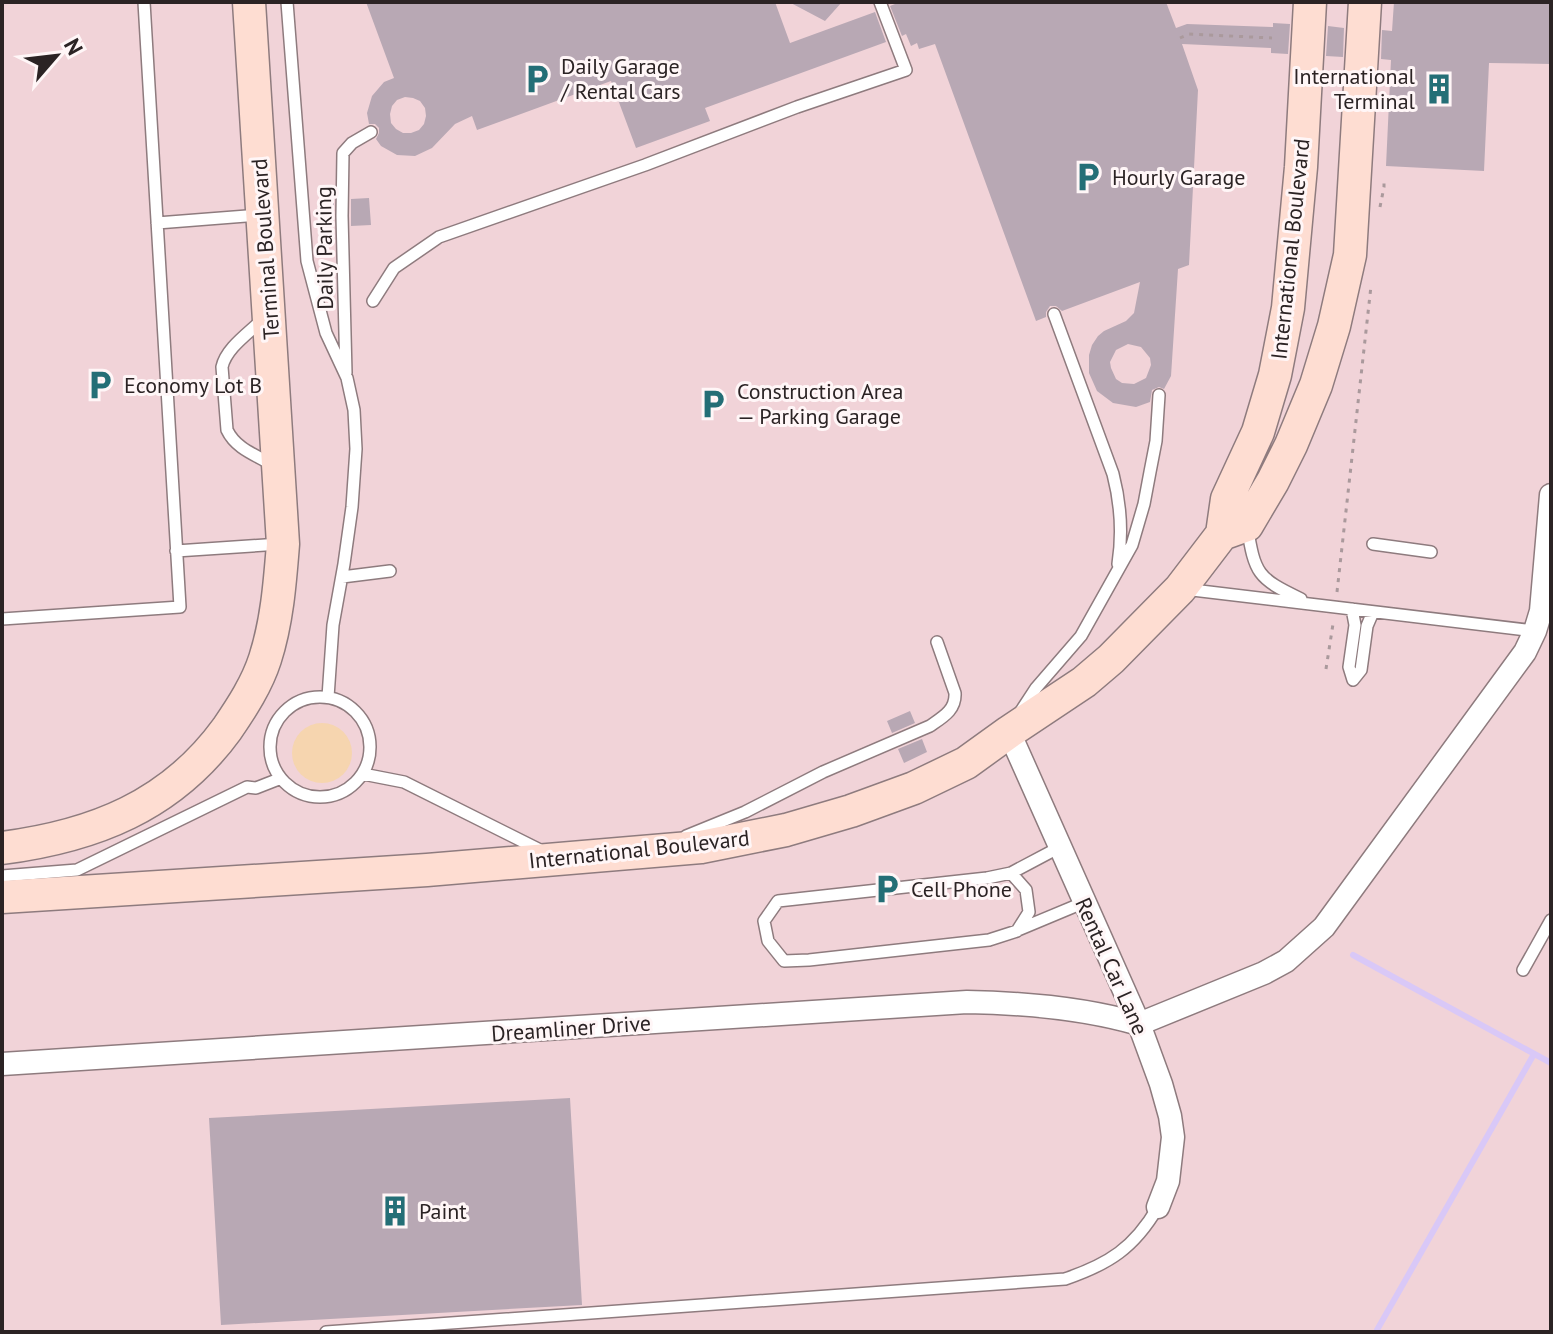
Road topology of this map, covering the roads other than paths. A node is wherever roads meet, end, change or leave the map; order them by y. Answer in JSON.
{"nodes":[{"id":1,"x":144,"y":2,"type":"edge"},
{"id":2,"x":249,"y":2,"type":"edge"},
{"id":3,"x":287,"y":2,"type":"edge"},
{"id":4,"x":880,"y":2,"type":"edge"},
{"id":5,"x":1310,"y":2,"type":"edge"},
{"id":6,"x":1365,"y":2,"type":"edge"},
{"id":7,"x":371,"y":132,"type":"dead end"},
{"id":8,"x":263,"y":215,"type":"junction"},
{"id":9,"x":157,"y":223,"type":"junction"},
{"id":10,"x":373,"y":301,"type":"dead end"},
{"id":11,"x":269,"y":313,"type":"junction"},
{"id":12,"x":1054,"y":314,"type":"dead end"},
{"id":13,"x":347,"y":378,"type":"junction"},
{"id":14,"x":1159,"y":395,"type":"dead end"},
{"id":15,"x":279,"y":468,"type":"junction"},
{"id":16,"x":1551,"y":495,"type":"edge"},
{"id":17,"x":1235,"y":530,"type":"junction"},
{"id":18,"x":283,"y":544,"type":"junction"},
{"id":19,"x":1373,"y":544,"type":"dead end"},
{"id":20,"x":176,"y":551,"type":"junction"},
{"id":21,"x":1431,"y":552,"type":"dead end"},
{"id":22,"x":1118,"y":568,"type":"junction"},
{"id":23,"x":390,"y":571,"type":"dead end"},
{"id":24,"x":342,"y":577,"type":"junction"},
{"id":25,"x":1180,"y":589,"type":"junction"},
{"id":26,"x":1313,"y":604,"type":"junction"},
{"id":27,"x":1352,"y":609,"type":"junction"},
{"id":28,"x":1373,"y":612,"type":"junction"},
{"id":29,"x":2,"y":619,"type":"edge"},
{"id":30,"x":1535,"y":631,"type":"junction"},
{"id":31,"x":937,"y":642,"type":"dead end"},
{"id":32,"x":328,"y":697,"type":"junction"},
{"id":33,"x":1009,"y":732,"type":"junction"},
{"id":34,"x":363,"y":774,"type":"junction"},
{"id":35,"x":279,"y":779,"type":"junction"},
{"id":36,"x":1060,"y":847,"type":"junction"},
{"id":37,"x":2,"y":848,"type":"edge"},
{"id":38,"x":648,"y":852,"type":"junction"},
{"id":39,"x":558,"y":859,"type":"junction"},
{"id":40,"x":1011,"y":873,"type":"junction"},
{"id":41,"x":2,"y":876,"type":"edge"},
{"id":42,"x":2,"y":897,"type":"edge"},
{"id":43,"x":1085,"y":902,"type":"junction"},
{"id":44,"x":1551,"y":920,"type":"edge"},
{"id":45,"x":1017,"y":931,"type":"junction"},
{"id":46,"x":1523,"y":970,"type":"dead end"},
{"id":47,"x":1139,"y":1024,"type":"junction"},
{"id":48,"x":2,"y":1064,"type":"edge"},
{"id":49,"x":1158,"y":1207,"type":"joint"},
{"id":50,"x":326,"y":1332,"type":"edge"}],
"edges":[{"from":1,"to":9,"type":"lane"},
{"from":2,"to":8,"type":"main road","name":"Terminal Boulevard"},
{"from":3,"to":13,"type":"lane"},
{"from":4,"to":10,"type":"lane"},
{"from":5,"to":17,"type":"main road","name":"International Boulevard"},
{"from":6,"to":17,"type":"main road","name":"International Boulevard"},
{"from":7,"to":13,"type":"lane","name":"Daily Parking"},
{"from":8,"to":9,"type":"lane"},
{"from":8,"to":11,"type":"main road","name":"Terminal Boulevard"},
{"from":9,"to":20,"type":"lane"},
{"from":11,"to":15,"type":"main road","name":"Terminal Boulevard"},
{"from":11,"to":15,"type":"lane"},
{"from":12,"to":22,"type":"lane"},
{"from":13,"to":24,"type":"lane"},
{"from":14,"to":22,"type":"lane"},
{"from":15,"to":18,"type":"main road","name":"Terminal Boulevard"},
{"from":16,"to":30,"type":"street"},
{"from":17,"to":25,"type":"main road","name":"International Boulevard"},
{"from":17,"to":26,"type":"lane"},
{"from":18,"to":20,"type":"lane"},
{"from":18,"to":37,"type":"main road"},
{"from":19,"to":21,"type":"lane"},
{"from":20,"to":29,"type":"lane"},
{"from":22,"to":33,"type":"lane"},
{"from":23,"to":24,"type":"lane"},
{"from":24,"to":32,"type":"lane"},
{"from":25,"to":26,"type":"lane"},
{"from":25,"to":33,"type":"main road","name":"International Boulevard"},
{"from":26,"to":27,"type":"lane"},
{"from":27,"to":28,"type":"lane"},
{"from":27,"to":28,"type":"lane"},
{"from":28,"to":30,"type":"lane"},
{"from":30,"to":47,"type":"street"},
{"from":31,"to":38,"type":"lane"},
{"from":32,"to":34,"type":"lane"},
{"from":32,"to":35,"type":"lane"},
{"from":33,"to":36,"type":"street","name":"Rental Car Lane"},
{"from":33,"to":38,"type":"main road","name":"International Boulevard"},
{"from":34,"to":35,"type":"lane"},
{"from":34,"to":39,"type":"lane"},
{"from":35,"to":41,"type":"lane"},
{"from":36,"to":40,"type":"lane"},
{"from":36,"to":43,"type":"street","name":"Rental Car Lane"},
{"from":38,"to":39,"type":"main road","name":"International Boulevard"},
{"from":39,"to":42,"type":"main road","name":"International Boulevard"},
{"from":40,"to":45,"type":"lane"},
{"from":40,"to":45,"type":"lane"},
{"from":43,"to":45,"type":"lane"},
{"from":43,"to":47,"type":"street","name":"Rental Car Lane"},
{"from":44,"to":46,"type":"lane"},
{"from":47,"to":48,"type":"street","name":"Dreamliner Drive"},
{"from":47,"to":49,"type":"street","name":"Rental Car Lane"},
{"from":49,"to":50,"type":"lane"}]}
